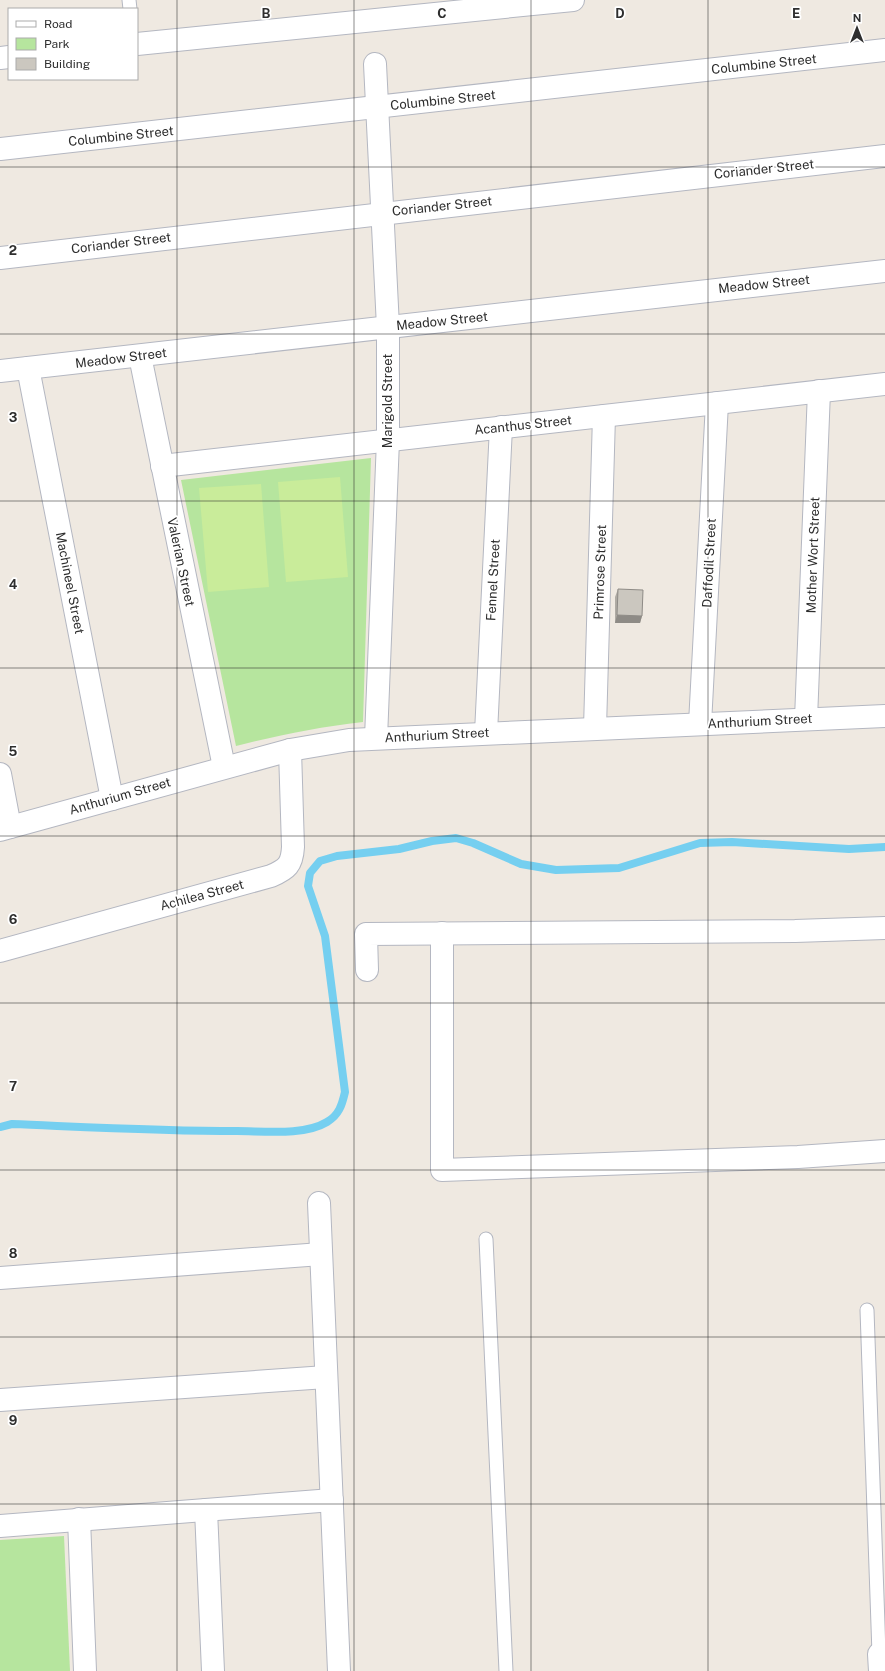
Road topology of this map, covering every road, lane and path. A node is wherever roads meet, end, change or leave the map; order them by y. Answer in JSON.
{"nodes":[{"id":1,"x":573,"y":0,"type":"edge"},
{"id":2,"x":138,"y":44,"type":"edge"},
{"id":3,"x":885,"y":50,"type":"edge"},
{"id":4,"x":375,"y":64,"type":"dead end"},
{"id":5,"x":377,"y":108,"type":"junction"},
{"id":6,"x":0,"y":149,"type":"edge"},
{"id":7,"x":885,"y":156,"type":"edge"},
{"id":8,"x":383,"y":212,"type":"junction"},
{"id":9,"x":0,"y":258,"type":"edge"},
{"id":10,"x":885,"y":270,"type":"edge"},
{"id":11,"x":388,"y":327,"type":"junction"},
{"id":12,"x":140,"y":356,"type":"junction"},
{"id":13,"x":28,"y":368,"type":"junction"},
{"id":14,"x":0,"y":371,"type":"edge"},
{"id":15,"x":885,"y":384,"type":"edge"},
{"id":16,"x":819,"y":391,"type":"junction"},
{"id":17,"x":717,"y":403,"type":"junction"},
{"id":18,"x":604,"y":416,"type":"junction"},
{"id":19,"x":501,"y":427,"type":"junction"},
{"id":20,"x":388,"y":440,"type":"junction"},
{"id":21,"x":162,"y":466,"type":"junction"},
{"id":22,"x":885,"y":716,"type":"edge"},
{"id":23,"x":806,"y":719,"type":"junction"},
{"id":24,"x":700,"y":724,"type":"junction"},
{"id":25,"x":595,"y":728,"type":"junction"},
{"id":26,"x":486,"y":733,"type":"junction"},
{"id":27,"x":376,"y":738,"type":"junction"},
{"id":28,"x":290,"y":750,"type":"junction"},
{"id":29,"x":224,"y":767,"type":"junction"},
{"id":30,"x":0,"y":774,"type":"edge"},
{"id":31,"x":112,"y":799,"type":"junction"},
{"id":32,"x":5,"y":829,"type":"edge"},
{"id":33,"x":885,"y":928,"type":"edge"},
{"id":34,"x":442,"y":933,"type":"junction"},
{"id":35,"x":0,"y":951,"type":"edge"},
{"id":36,"x":367,"y":970,"type":"dead end"},
{"id":37,"x":885,"y":1151,"type":"edge"},
{"id":38,"x":319,"y":1202,"type":"dead end"},
{"id":39,"x":486,"y":1239,"type":"dead end"},
{"id":40,"x":321,"y":1254,"type":"junction"},
{"id":41,"x":0,"y":1278,"type":"edge"},
{"id":42,"x":867,"y":1310,"type":"dead end"},
{"id":43,"x":326,"y":1377,"type":"junction"},
{"id":44,"x":0,"y":1400,"type":"edge"},
{"id":45,"x":332,"y":1500,"type":"junction"},
{"id":46,"x":206,"y":1510,"type":"junction"},
{"id":47,"x":79,"y":1519,"type":"junction"},
{"id":48,"x":0,"y":1526,"type":"edge"},
{"id":49,"x":879,"y":1663,"type":"edge"},
{"id":50,"x":84,"y":1671,"type":"edge"},
{"id":51,"x":213,"y":1671,"type":"edge"},
{"id":52,"x":340,"y":1671,"type":"edge"},
{"id":53,"x":506,"y":1671,"type":"edge"}],
"edges":[{"from":1,"to":2,"type":"street"},
{"from":3,"to":5,"type":"street","name":"Columbine Street"},
{"from":4,"to":5,"type":"street","name":"Marigold Street"},
{"from":5,"to":6,"type":"street","name":"Columbine Street"},
{"from":5,"to":8,"type":"street","name":"Marigold Street"},
{"from":7,"to":8,"type":"street","name":"Coriander Street"},
{"from":8,"to":9,"type":"street","name":"Coriander Street"},
{"from":8,"to":11,"type":"street","name":"Marigold Street"},
{"from":10,"to":11,"type":"street","name":"Meadow Street"},
{"from":11,"to":12,"type":"street","name":"Meadow Street"},
{"from":11,"to":20,"type":"street","name":"Marigold Street"},
{"from":12,"to":13,"type":"street","name":"Meadow Street"},
{"from":12,"to":21,"type":"street","name":"Valerian Street"},
{"from":13,"to":14,"type":"street","name":"Meadow Street"},
{"from":13,"to":31,"type":"street","name":"Machineel Street"},
{"from":15,"to":16,"type":"street","name":"Acanthus Street"},
{"from":16,"to":17,"type":"street","name":"Acanthus Street"},
{"from":16,"to":23,"type":"street","name":"Mother Wort Street"},
{"from":17,"to":18,"type":"street","name":"Acanthus Street"},
{"from":17,"to":24,"type":"street","name":"Daffodil Street"},
{"from":18,"to":19,"type":"street","name":"Acanthus Street"},
{"from":18,"to":25,"type":"street","name":"Primrose Street"},
{"from":19,"to":20,"type":"street","name":"Acanthus Street"},
{"from":19,"to":26,"type":"street","name":"Fennel Street"},
{"from":20,"to":21,"type":"street","name":"Acanthus Street"},
{"from":20,"to":27,"type":"street","name":"Marigold Street"},
{"from":21,"to":29,"type":"street","name":"Valerian Street"},
{"from":22,"to":23,"type":"street","name":"Anthurium Street"},
{"from":23,"to":24,"type":"street","name":"Anthurium Street"},
{"from":24,"to":25,"type":"street","name":"Anthurium Street"},
{"from":25,"to":26,"type":"street","name":"Anthurium Street"},
{"from":26,"to":27,"type":"street","name":"Anthurium Street"},
{"from":27,"to":28,"type":"street","name":"Anthurium Street"},
{"from":28,"to":29,"type":"street","name":"Anthurium Street"},
{"from":28,"to":35,"type":"street","name":"Achilea Street"},
{"from":29,"to":31,"type":"street","name":"Anthurium Street"},
{"from":30,"to":32,"type":"street"},
{"from":31,"to":32,"type":"street","name":"Anthurium Street"},
{"from":33,"to":34,"type":"street"},
{"from":34,"to":36,"type":"street"},
{"from":34,"to":37,"type":"street"},
{"from":38,"to":40,"type":"street"},
{"from":39,"to":53,"type":"lane"},
{"from":40,"to":41,"type":"street"},
{"from":40,"to":43,"type":"street"},
{"from":42,"to":49,"type":"lane"},
{"from":43,"to":44,"type":"street"},
{"from":43,"to":45,"type":"street"},
{"from":45,"to":46,"type":"street"},
{"from":45,"to":52,"type":"street"},
{"from":46,"to":47,"type":"street"},
{"from":46,"to":51,"type":"street"},
{"from":47,"to":48,"type":"street"},
{"from":47,"to":50,"type":"street"}]}
